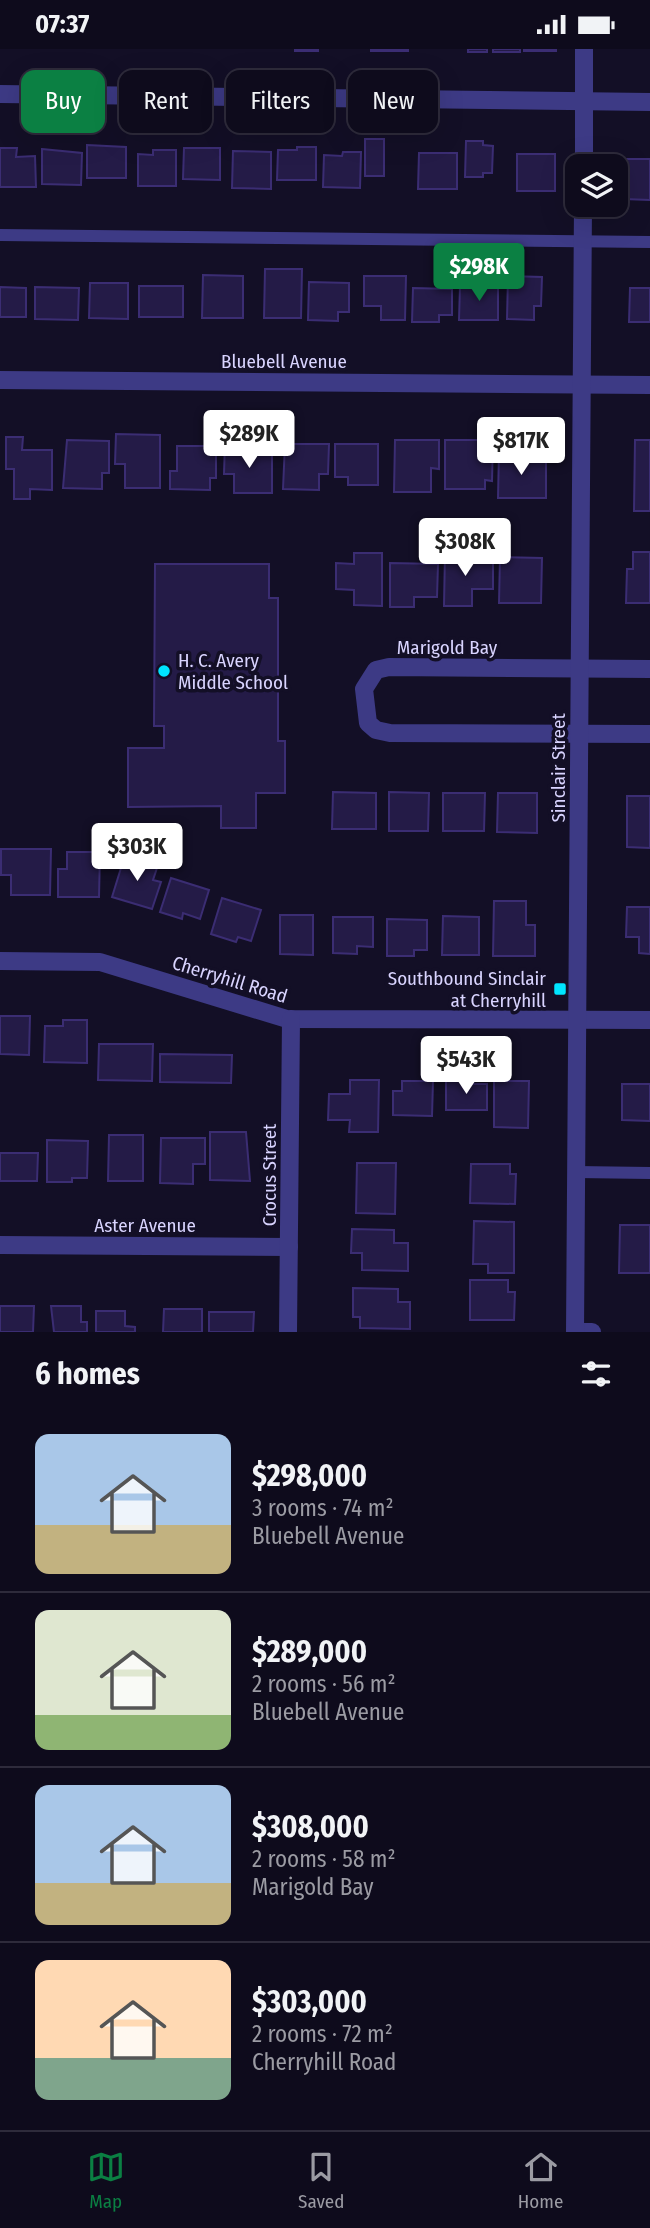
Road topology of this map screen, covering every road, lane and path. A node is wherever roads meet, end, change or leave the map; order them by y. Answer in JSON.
{"nodes":[{"id":1,"x":584,"y":49,"type":"edge"},
{"id":2,"x":0,"y":94,"type":"edge"},
{"id":3,"x":584,"y":101,"type":"junction"},
{"id":4,"x":650,"y":102,"type":"edge"},
{"id":5,"x":583,"y":154,"type":"edge"},
{"id":6,"x":583,"y":217,"type":"edge"},
{"id":7,"x":0,"y":235,"type":"edge"},
{"id":8,"x":583,"y":241,"type":"junction"},
{"id":9,"x":650,"y":242,"type":"edge"},
{"id":10,"x":0,"y":380,"type":"edge"},
{"id":11,"x":575,"y":385,"type":"junction"},
{"id":12,"x":650,"y":385,"type":"edge"},
{"id":13,"x":580,"y":668,"type":"junction"},
{"id":14,"x":650,"y":669,"type":"edge"},
{"id":15,"x":579,"y":733,"type":"junction"},
{"id":16,"x":650,"y":734,"type":"edge"},
{"id":17,"x":0,"y":961,"type":"edge"},
{"id":18,"x":291,"y":1019,"type":"junction"},
{"id":19,"x":577,"y":1020,"type":"junction"},
{"id":20,"x":650,"y":1020,"type":"edge"},
{"id":21,"x":576,"y":1172,"type":"junction"},
{"id":22,"x":650,"y":1173,"type":"edge"},
{"id":23,"x":0,"y":1245,"type":"edge"},
{"id":24,"x":289,"y":1247,"type":"junction"},
{"id":25,"x":288,"y":1332,"type":"edge"},
{"id":26,"x":575,"y":1332,"type":"edge"},
{"id":27,"x":593,"y":1332,"type":"edge"}],
"edges":[{"from":1,"to":3,"type":"street"},
{"from":2,"to":3,"type":"street"},
{"from":3,"to":4,"type":"street"},
{"from":3,"to":5,"type":"street"},
{"from":6,"to":8,"type":"street","name":"Sinclair Street"},
{"from":7,"to":8,"type":"lane"},
{"from":8,"to":9,"type":"lane"},
{"from":8,"to":11,"type":"street","name":"Sinclair Street"},
{"from":10,"to":11,"type":"street","name":"Bluebell Avenue"},
{"from":11,"to":12,"type":"street","name":"Bluebell Avenue"},
{"from":11,"to":13,"type":"street","name":"Sinclair Street"},
{"from":13,"to":14,"type":"street"},
{"from":13,"to":15,"type":"street","name":"Sinclair Street"},
{"from":13,"to":15,"type":"street","name":"Marigold Bay"},
{"from":15,"to":16,"type":"street"},
{"from":15,"to":19,"type":"street","name":"Sinclair Street"},
{"from":17,"to":18,"type":"street","name":"Cherryhill Road"},
{"from":18,"to":19,"type":"street","name":"Cherryhill Road"},
{"from":18,"to":24,"type":"street","name":"Crocus Street"},
{"from":19,"to":20,"type":"street","name":"Cherryhill Road"},
{"from":19,"to":21,"type":"street","name":"Sinclair Street"},
{"from":21,"to":22,"type":"lane"},
{"from":21,"to":26,"type":"street","name":"Sinclair Street"},
{"from":23,"to":24,"type":"street","name":"Aster Avenue"},
{"from":24,"to":25,"type":"street","name":"Crocus Street"},
{"from":26,"to":27,"type":"street"}]}
